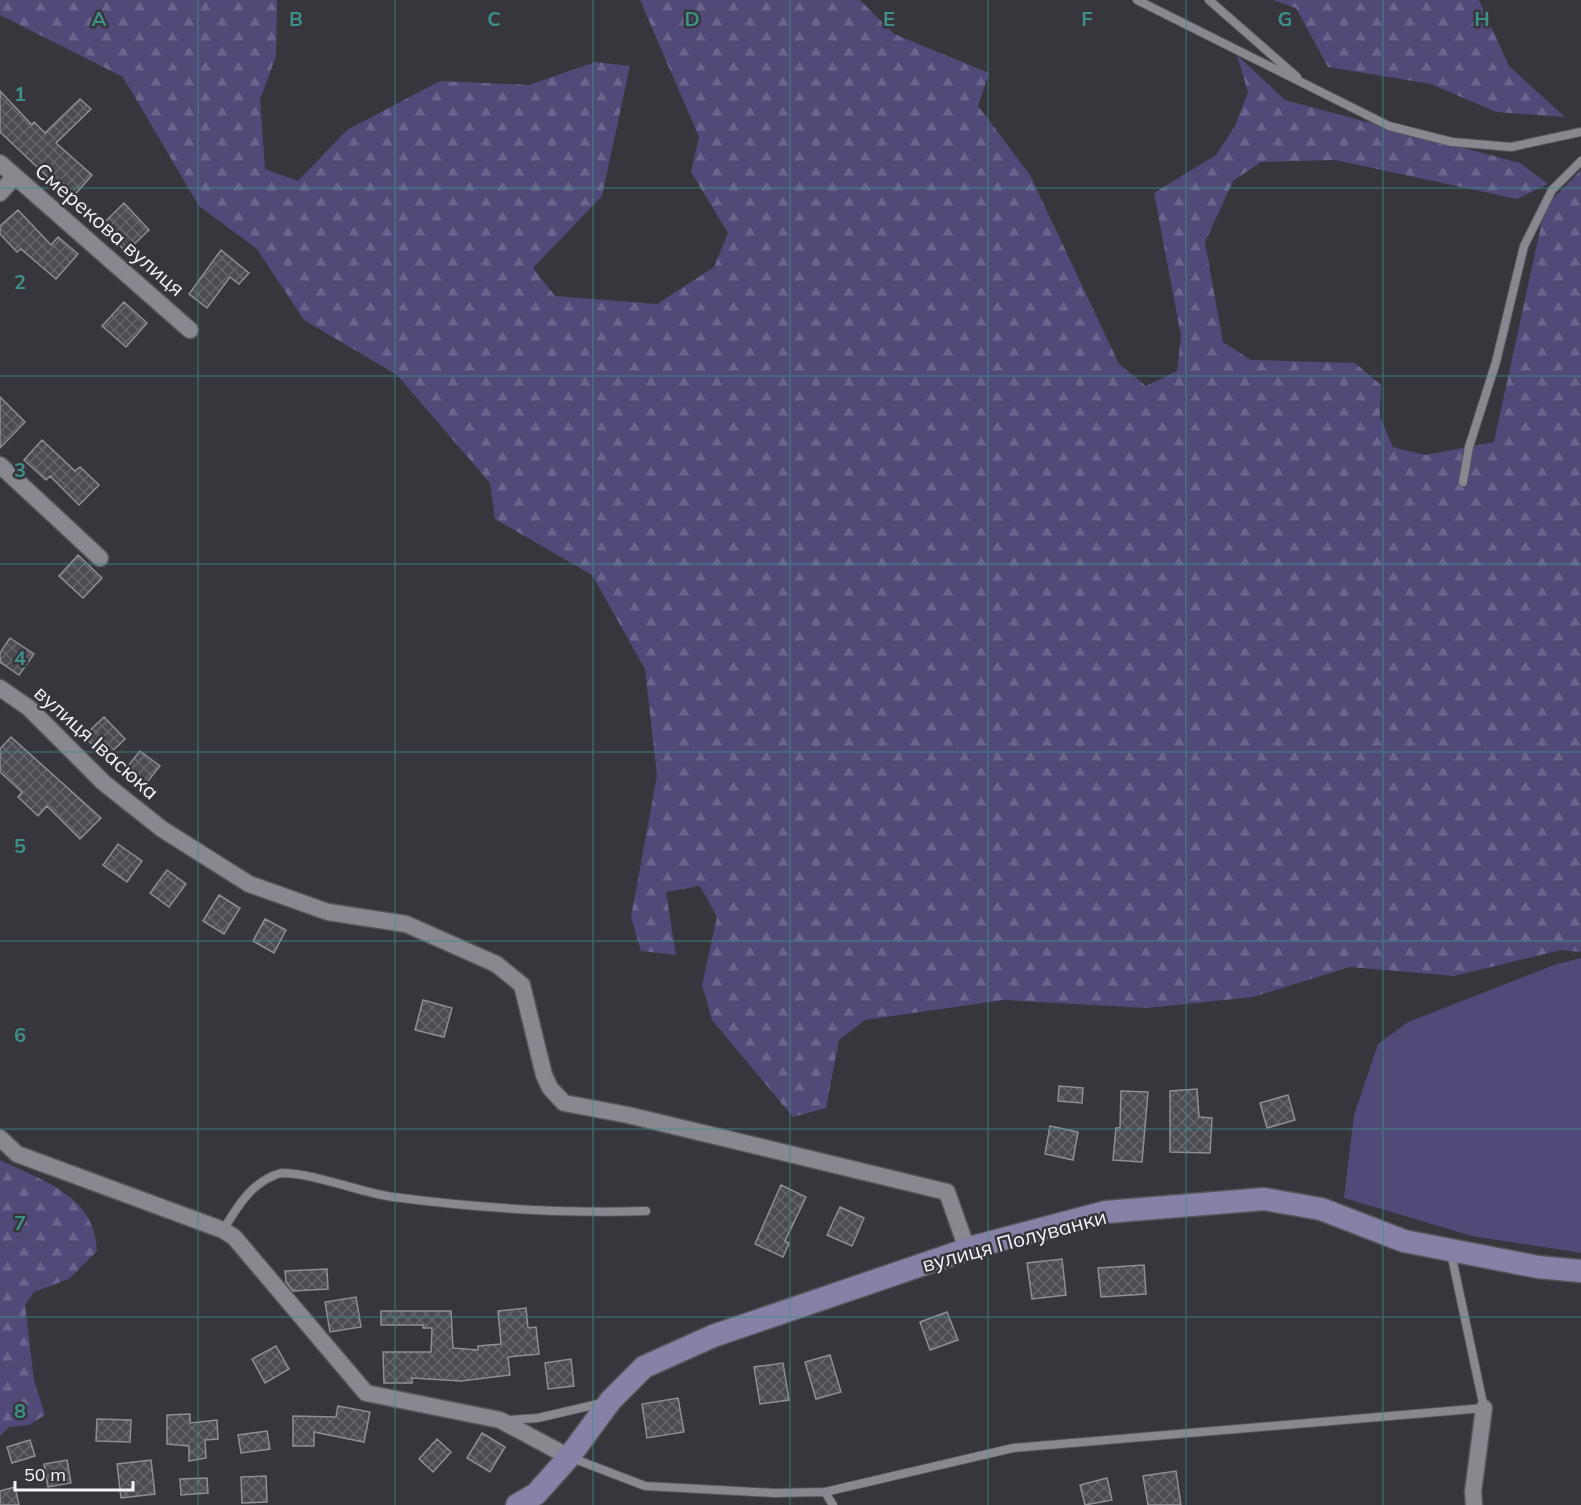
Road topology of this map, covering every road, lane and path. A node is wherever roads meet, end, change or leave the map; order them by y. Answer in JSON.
{"nodes":[{"id":1,"x":1137,"y":0,"type":"edge"},
{"id":2,"x":1209,"y":0,"type":"edge"},
{"id":3,"x":1308,"y":88,"type":"junction"},
{"id":4,"x":1581,"y":132,"type":"edge"},
{"id":5,"x":1581,"y":161,"type":"edge"},
{"id":6,"x":0,"y":163,"type":"edge"},
{"id":7,"x":15,"y":176,"type":"junction"},
{"id":8,"x":0,"y":193,"type":"edge"},
{"id":9,"x":190,"y":330,"type":"dead end"},
{"id":10,"x":0,"y":465,"type":"edge"},
{"id":11,"x":1463,"y":482,"type":"dead end"},
{"id":12,"x":100,"y":558,"type":"dead end"},
{"id":13,"x":0,"y":688,"type":"edge"},
{"id":14,"x":0,"y":1138,"type":"edge"},
{"id":15,"x":646,"y":1211,"type":"dead end"},
{"id":16,"x":223,"y":1230,"type":"junction"},
{"id":17,"x":967,"y":1249,"type":"junction"},
{"id":18,"x":1451,"y":1250,"type":"junction"},
{"id":19,"x":1581,"y":1271,"type":"edge"},
{"id":20,"x":611,"y":1400,"type":"junction"},
{"id":21,"x":1484,"y":1407,"type":"junction"},
{"id":22,"x":500,"y":1420,"type":"junction"},
{"id":23,"x":569,"y":1457,"type":"junction"},
{"id":24,"x":825,"y":1492,"type":"junction"},
{"id":25,"x":517,"y":1505,"type":"edge"},
{"id":26,"x":833,"y":1505,"type":"edge"},
{"id":27,"x":1474,"y":1505,"type":"edge"}],
"edges":[{"from":1,"to":3,"type":"lane"},
{"from":2,"to":3,"type":"lane"},
{"from":3,"to":4,"type":"lane"},
{"from":5,"to":11,"type":"lane"},
{"from":6,"to":7,"type":"street","name":"Смерекова вулиця"},
{"from":7,"to":8,"type":"street"},
{"from":7,"to":9,"type":"street","name":"Смерекова вулиця"},
{"from":10,"to":12,"type":"street"},
{"from":13,"to":17,"type":"street","name":"вулиця Івасюка"},
{"from":14,"to":16,"type":"street"},
{"from":15,"to":16,"type":"lane"},
{"from":16,"to":22,"type":"street"},
{"from":17,"to":18,"type":"street","name":"вулиця Полуванки"},
{"from":17,"to":20,"type":"street","name":"вулиця Полуванки"},
{"from":18,"to":19,"type":"street","name":"вулиця Полуванки"},
{"from":18,"to":21,"type":"lane"},
{"from":20,"to":22,"type":"lane"},
{"from":20,"to":23,"type":"street","name":"вулиця Полуванки"},
{"from":21,"to":24,"type":"lane"},
{"from":21,"to":27,"type":"street"},
{"from":22,"to":23,"type":"street"},
{"from":23,"to":24,"type":"lane"},
{"from":23,"to":25,"type":"street","name":"вулиця Полуванки"},
{"from":24,"to":26,"type":"lane"}]}
